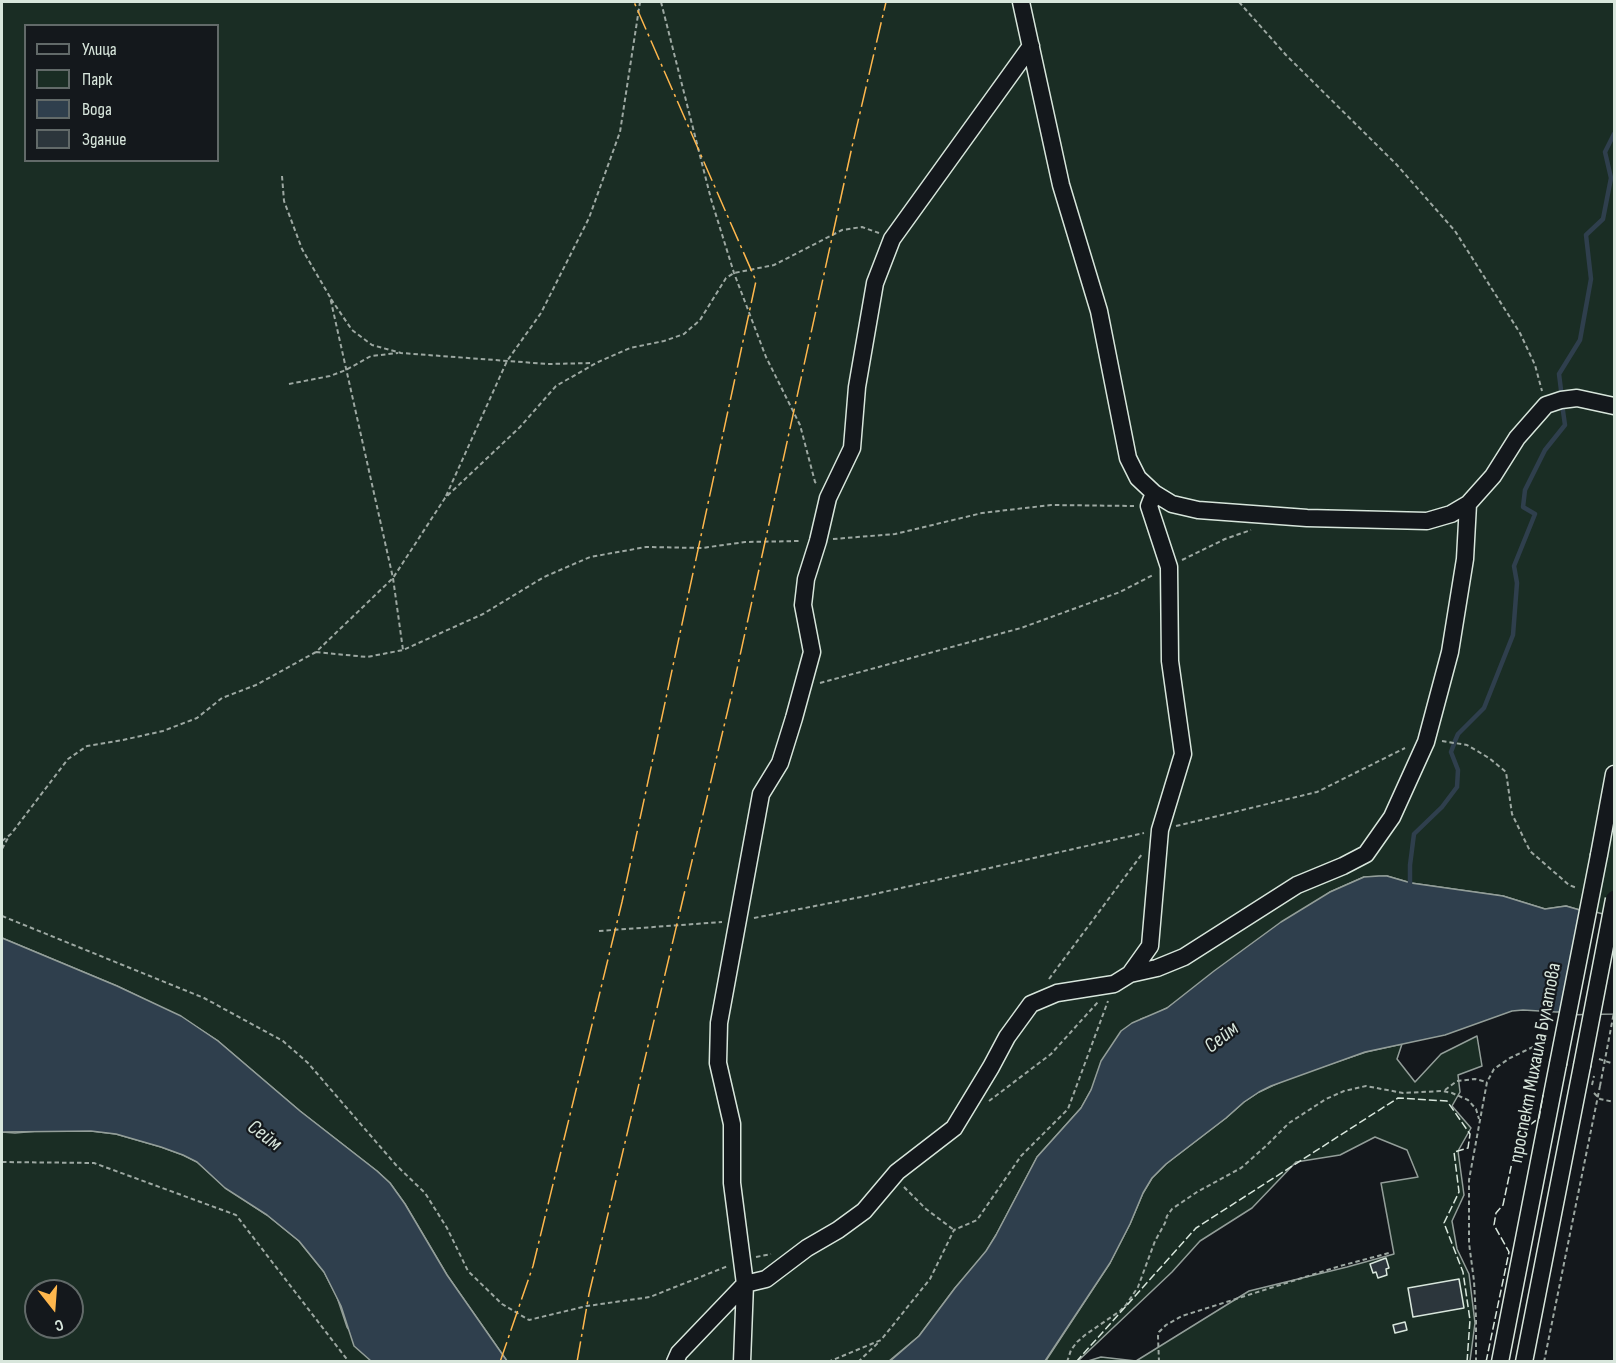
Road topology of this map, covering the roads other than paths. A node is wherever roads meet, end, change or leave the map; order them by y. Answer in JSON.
{"nodes":[{"id":1,"x":1021,"y":2,"type":"edge"},
{"id":2,"x":1031,"y":46,"type":"junction"},
{"id":3,"x":1614,"y":406,"type":"edge"},
{"id":4,"x":1151,"y":499,"type":"junction"},
{"id":5,"x":1468,"y":504,"type":"junction"},
{"id":6,"x":1614,"y":774,"type":"edge"},
{"id":7,"x":1614,"y":899,"type":"edge"},
{"id":8,"x":1130,"y":974,"type":"junction"},
{"id":9,"x":746,"y":1284,"type":"junction"},
{"id":10,"x":675,"y":1362,"type":"edge"},
{"id":11,"x":742,"y":1362,"type":"edge"},
{"id":12,"x":1500,"y":1362,"type":"edge"},
{"id":13,"x":1524,"y":1362,"type":"edge"}],
"edges":[{"from":1,"to":2,"type":"street"},
{"from":2,"to":4,"type":"street"},
{"from":2,"to":9,"type":"street"},
{"from":3,"to":5,"type":"street"},
{"from":4,"to":5,"type":"street"},
{"from":4,"to":8,"type":"street"},
{"from":5,"to":8,"type":"street"},
{"from":6,"to":12,"type":"street","name":"проспект Михаила Булатова","bridge":true},
{"from":7,"to":13,"type":"street","bridge":true},
{"from":8,"to":9,"type":"street"},
{"from":9,"to":10,"type":"street"},
{"from":9,"to":11,"type":"street"}]}
